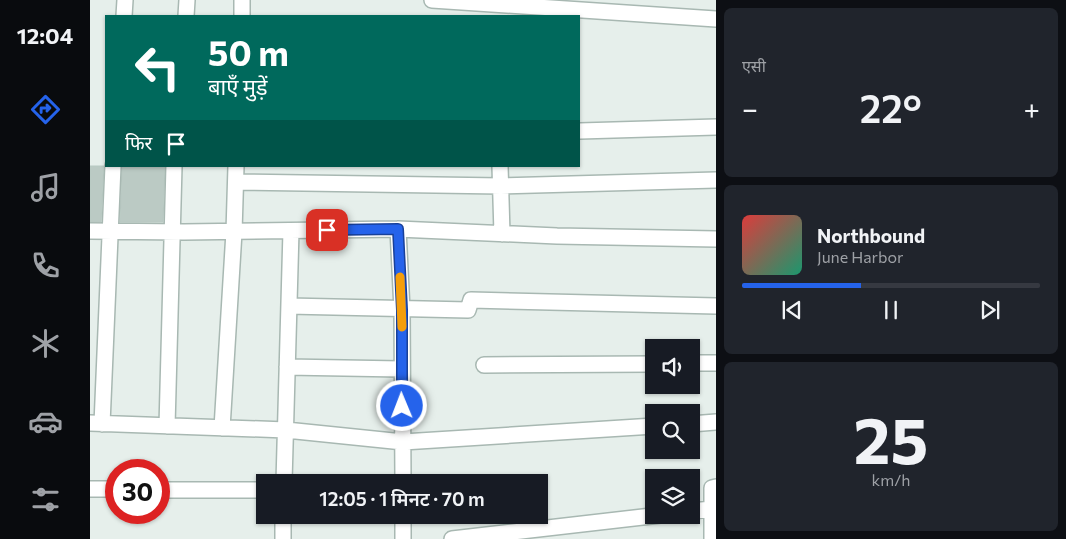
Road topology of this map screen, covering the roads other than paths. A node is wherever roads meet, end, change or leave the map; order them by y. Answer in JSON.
{"nodes":[{"id":1,"x":125,"y":0,"type":"edge"},
{"id":2,"x":187,"y":0,"type":"edge"},
{"id":3,"x":242,"y":0,"type":"edge"},
{"id":4,"x":432,"y":0,"type":"edge"},
{"id":5,"x":487,"y":10,"type":"edge"},
{"id":6,"x":124,"y":15,"type":"edge"},
{"id":7,"x":186,"y":15,"type":"edge"},
{"id":8,"x":242,"y":15,"type":"edge"},
{"id":9,"x":716,"y":19,"type":"edge"},
{"id":10,"x":716,"y":127,"type":"edge"},
{"id":11,"x":580,"y":131,"type":"edge"},
{"id":12,"x":113,"y":167,"type":"edge"},
{"id":13,"x":174,"y":167,"type":"edge"},
{"id":14,"x":236,"y":167,"type":"edge"},
{"id":15,"x":500,"y":167,"type":"edge"},
{"id":16,"x":716,"y":180,"type":"edge"},
{"id":17,"x":236,"y":182,"type":"junction"},
{"id":18,"x":502,"y":186,"type":"junction"},
{"id":19,"x":398,"y":229,"type":"junction"},
{"id":20,"x":90,"y":231,"type":"edge"},
{"id":21,"x":110,"y":231,"type":"junction"},
{"id":22,"x":291,"y":231,"type":"junction"},
{"id":23,"x":172,"y":232,"type":"junction"},
{"id":24,"x":234,"y":232,"type":"junction"},
{"id":25,"x":502,"y":234,"type":"junction"},
{"id":26,"x":716,"y":239,"type":"edge"},
{"id":27,"x":289,"y":306,"type":"junction"},
{"id":28,"x":716,"y":306,"type":"edge"},
{"id":29,"x":402,"y":310,"type":"junction"},
{"id":30,"x":716,"y":363,"type":"edge"},
{"id":31,"x":645,"y":364,"type":"edge"},
{"id":32,"x":700,"y":364,"type":"edge"},
{"id":33,"x":484,"y":365,"type":"dead end"},
{"id":34,"x":288,"y":368,"type":"junction"},
{"id":35,"x":401,"y":369,"type":"junction"},
{"id":36,"x":716,"y":422,"type":"edge"},
{"id":37,"x":700,"y":423,"type":"edge"},
{"id":38,"x":96,"y":424,"type":"edge"},
{"id":39,"x":167,"y":426,"type":"junction"},
{"id":40,"x":645,"y":427,"type":"edge"},
{"id":41,"x":222,"y":428,"type":"junction"},
{"id":42,"x":286,"y":430,"type":"junction"},
{"id":43,"x":403,"y":442,"type":"junction"},
{"id":44,"x":284,"y":474,"type":"edge"},
{"id":45,"x":403,"y":474,"type":"edge"},
{"id":46,"x":716,"y":487,"type":"edge"},
{"id":47,"x":90,"y":489,"type":"edge"},
{"id":48,"x":105,"y":489,"type":"edge"},
{"id":49,"x":170,"y":490,"type":"edge"},
{"id":50,"x":256,"y":490,"type":"edge"},
{"id":51,"x":712,"y":509,"type":"junction"},
{"id":52,"x":700,"y":510,"type":"edge"},
{"id":53,"x":645,"y":517,"type":"edge"},
{"id":54,"x":284,"y":524,"type":"edge"},
{"id":55,"x":403,"y":524,"type":"edge"},
{"id":56,"x":283,"y":539,"type":"edge"},
{"id":57,"x":403,"y":539,"type":"edge"},
{"id":58,"x":452,"y":539,"type":"edge"},
{"id":59,"x":712,"y":539,"type":"edge"}],
"edges":[{"from":1,"to":6,"type":"street"},
{"from":2,"to":7,"type":"street"},
{"from":3,"to":8,"type":"street"},
{"from":4,"to":5,"type":"street"},
{"from":5,"to":9,"type":"street"},
{"from":10,"to":11,"type":"street"},
{"from":12,"to":21,"type":"street"},
{"from":13,"to":23,"type":"street"},
{"from":14,"to":17,"type":"street"},
{"from":15,"to":18,"type":"street"},
{"from":16,"to":18,"type":"street"},
{"from":17,"to":18,"type":"street"},
{"from":17,"to":24,"type":"street"},
{"from":18,"to":25,"type":"street"},
{"from":19,"to":22,"type":"street"},
{"from":19,"to":25,"type":"street"},
{"from":19,"to":29,"type":"street"},
{"from":20,"to":21,"type":"street"},
{"from":21,"to":23,"type":"street"},
{"from":21,"to":38,"type":"street"},
{"from":22,"to":24,"type":"street"},
{"from":22,"to":27,"type":"street"},
{"from":23,"to":24,"type":"street"},
{"from":23,"to":39,"type":"street"},
{"from":24,"to":41,"type":"street"},
{"from":25,"to":26,"type":"street"},
{"from":27,"to":29,"type":"street"},
{"from":27,"to":34,"type":"street"},
{"from":28,"to":29,"type":"street"},
{"from":29,"to":35,"type":"street"},
{"from":30,"to":32,"type":"street"},
{"from":31,"to":33,"type":"street"},
{"from":34,"to":35,"type":"street"},
{"from":34,"to":42,"type":"street"},
{"from":35,"to":43,"type":"street"},
{"from":36,"to":37,"type":"street"},
{"from":38,"to":39,"type":"street"},
{"from":39,"to":41,"type":"street"},
{"from":40,"to":43,"type":"street"},
{"from":41,"to":42,"type":"street"},
{"from":42,"to":43,"type":"street"},
{"from":42,"to":44,"type":"street"},
{"from":43,"to":45,"type":"street"},
{"from":46,"to":51,"type":"street"},
{"from":47,"to":48,"type":"street"},
{"from":49,"to":50,"type":"street"},
{"from":51,"to":52,"type":"street"},
{"from":51,"to":59,"type":"street"},
{"from":53,"to":58,"type":"street"},
{"from":54,"to":56,"type":"street"},
{"from":55,"to":57,"type":"street"}]}
